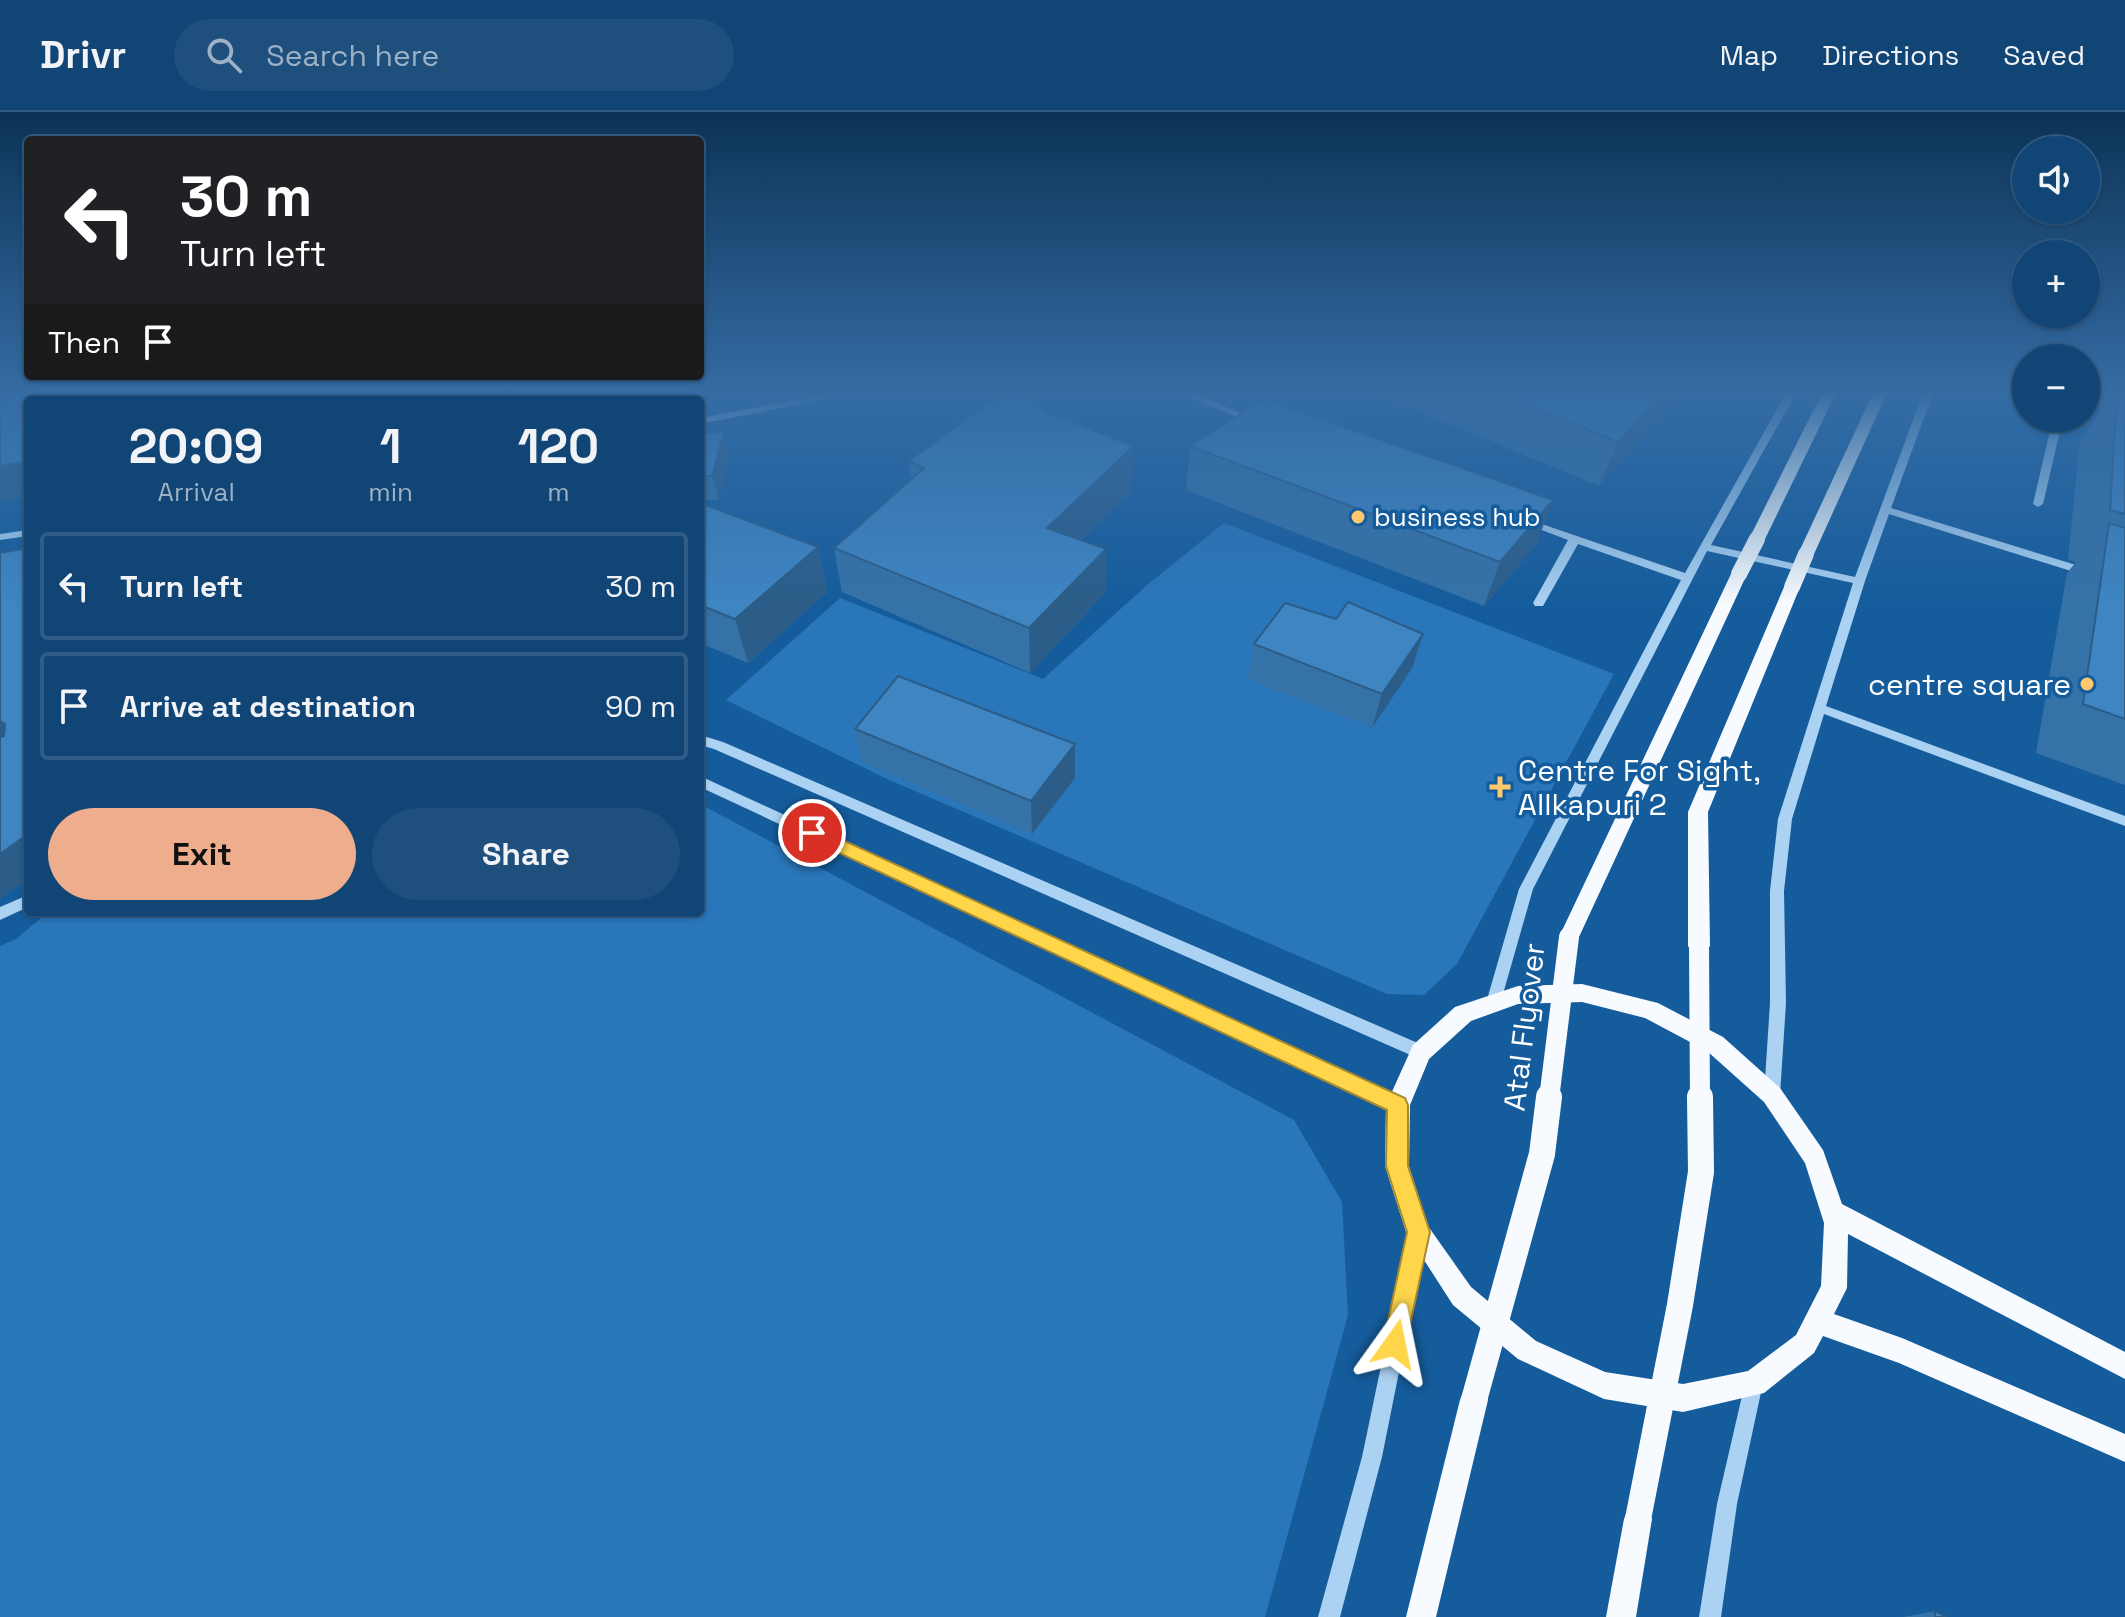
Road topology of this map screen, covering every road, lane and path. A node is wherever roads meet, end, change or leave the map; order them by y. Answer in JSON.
{"nodes":[{"id":1,"x":1751,"y":463,"type":"edge"},
{"id":2,"x":1794,"y":463,"type":"edge"},
{"id":3,"x":1846,"y":463,"type":"edge"},
{"id":4,"x":1902,"y":463,"type":"edge"},
{"id":5,"x":2047,"y":463,"type":"edge"},
{"id":6,"x":2038,"y":504,"type":"dead end"},
{"id":7,"x":1885,"y":509,"type":"junction"},
{"id":8,"x":1516,"y":518,"type":"edge"},
{"id":9,"x":24,"y":534,"type":"edge"},
{"id":10,"x":0,"y":537,"type":"edge"},
{"id":11,"x":1574,"y":540,"type":"junction"},
{"id":12,"x":1704,"y":547,"type":"junction"},
{"id":13,"x":1688,"y":578,"type":"junction"},
{"id":14,"x":1859,"y":581,"type":"junction"},
{"id":15,"x":2125,"y":584,"type":"edge"},
{"id":16,"x":1539,"y":603,"type":"dead end"},
{"id":17,"x":1820,"y":708,"type":"junction"},
{"id":18,"x":704,"y":741,"type":"edge"},
{"id":19,"x":704,"y":783,"type":"edge"},
{"id":20,"x":2125,"y":821,"type":"edge"},
{"id":21,"x":24,"y":903,"type":"edge"},
{"id":22,"x":0,"y":914,"type":"edge"},
{"id":23,"x":1494,"y":1003,"type":"junction"},
{"id":24,"x":1421,"y":1052,"type":"junction"},
{"id":25,"x":1772,"y":1095,"type":"junction"},
{"id":26,"x":1398,"y":1105,"type":"junction"},
{"id":27,"x":1832,"y":1212,"type":"junction"},
{"id":28,"x":1418,"y":1232,"type":"junction"},
{"id":29,"x":1817,"y":1321,"type":"junction"},
{"id":30,"x":2125,"y":1366,"type":"edge"},
{"id":31,"x":1754,"y":1383,"type":"junction"},
{"id":32,"x":2125,"y":1448,"type":"edge"},
{"id":33,"x":1329,"y":1617,"type":"edge"},
{"id":34,"x":1421,"y":1617,"type":"edge"},
{"id":35,"x":1621,"y":1617,"type":"edge"},
{"id":36,"x":1710,"y":1617,"type":"edge"}],
"edges":[{"from":1,"to":12,"type":"street"},
{"from":2,"to":34,"type":"main road","name":"Atal Flyover","bridge":true},
{"from":3,"to":35,"type":"main road","bridge":true},
{"from":4,"to":7,"type":"street"},
{"from":5,"to":6,"type":"street"},
{"from":7,"to":14,"type":"street"},
{"from":7,"to":15,"type":"street"},
{"from":8,"to":11,"type":"street"},
{"from":9,"to":10,"type":"street"},
{"from":11,"to":13,"type":"street"},
{"from":11,"to":16,"type":"street"},
{"from":12,"to":13,"type":"street"},
{"from":12,"to":14,"type":"street"},
{"from":13,"to":23,"type":"street"},
{"from":14,"to":17,"type":"street"},
{"from":17,"to":20,"type":"street"},
{"from":17,"to":25,"type":"street"},
{"from":18,"to":24,"type":"street"},
{"from":19,"to":26,"type":"street"},
{"from":21,"to":22,"type":"street"},
{"from":23,"to":24,"type":"main road"},
{"from":23,"to":25,"type":"main road"},
{"from":24,"to":26,"type":"main road"},
{"from":25,"to":27,"type":"main road"},
{"from":26,"to":28,"type":"main road"},
{"from":27,"to":29,"type":"main road"},
{"from":27,"to":30,"type":"main road"},
{"from":28,"to":31,"type":"main road"},
{"from":28,"to":33,"type":"street"},
{"from":29,"to":31,"type":"main road"},
{"from":29,"to":32,"type":"main road"},
{"from":31,"to":36,"type":"street"}]}
